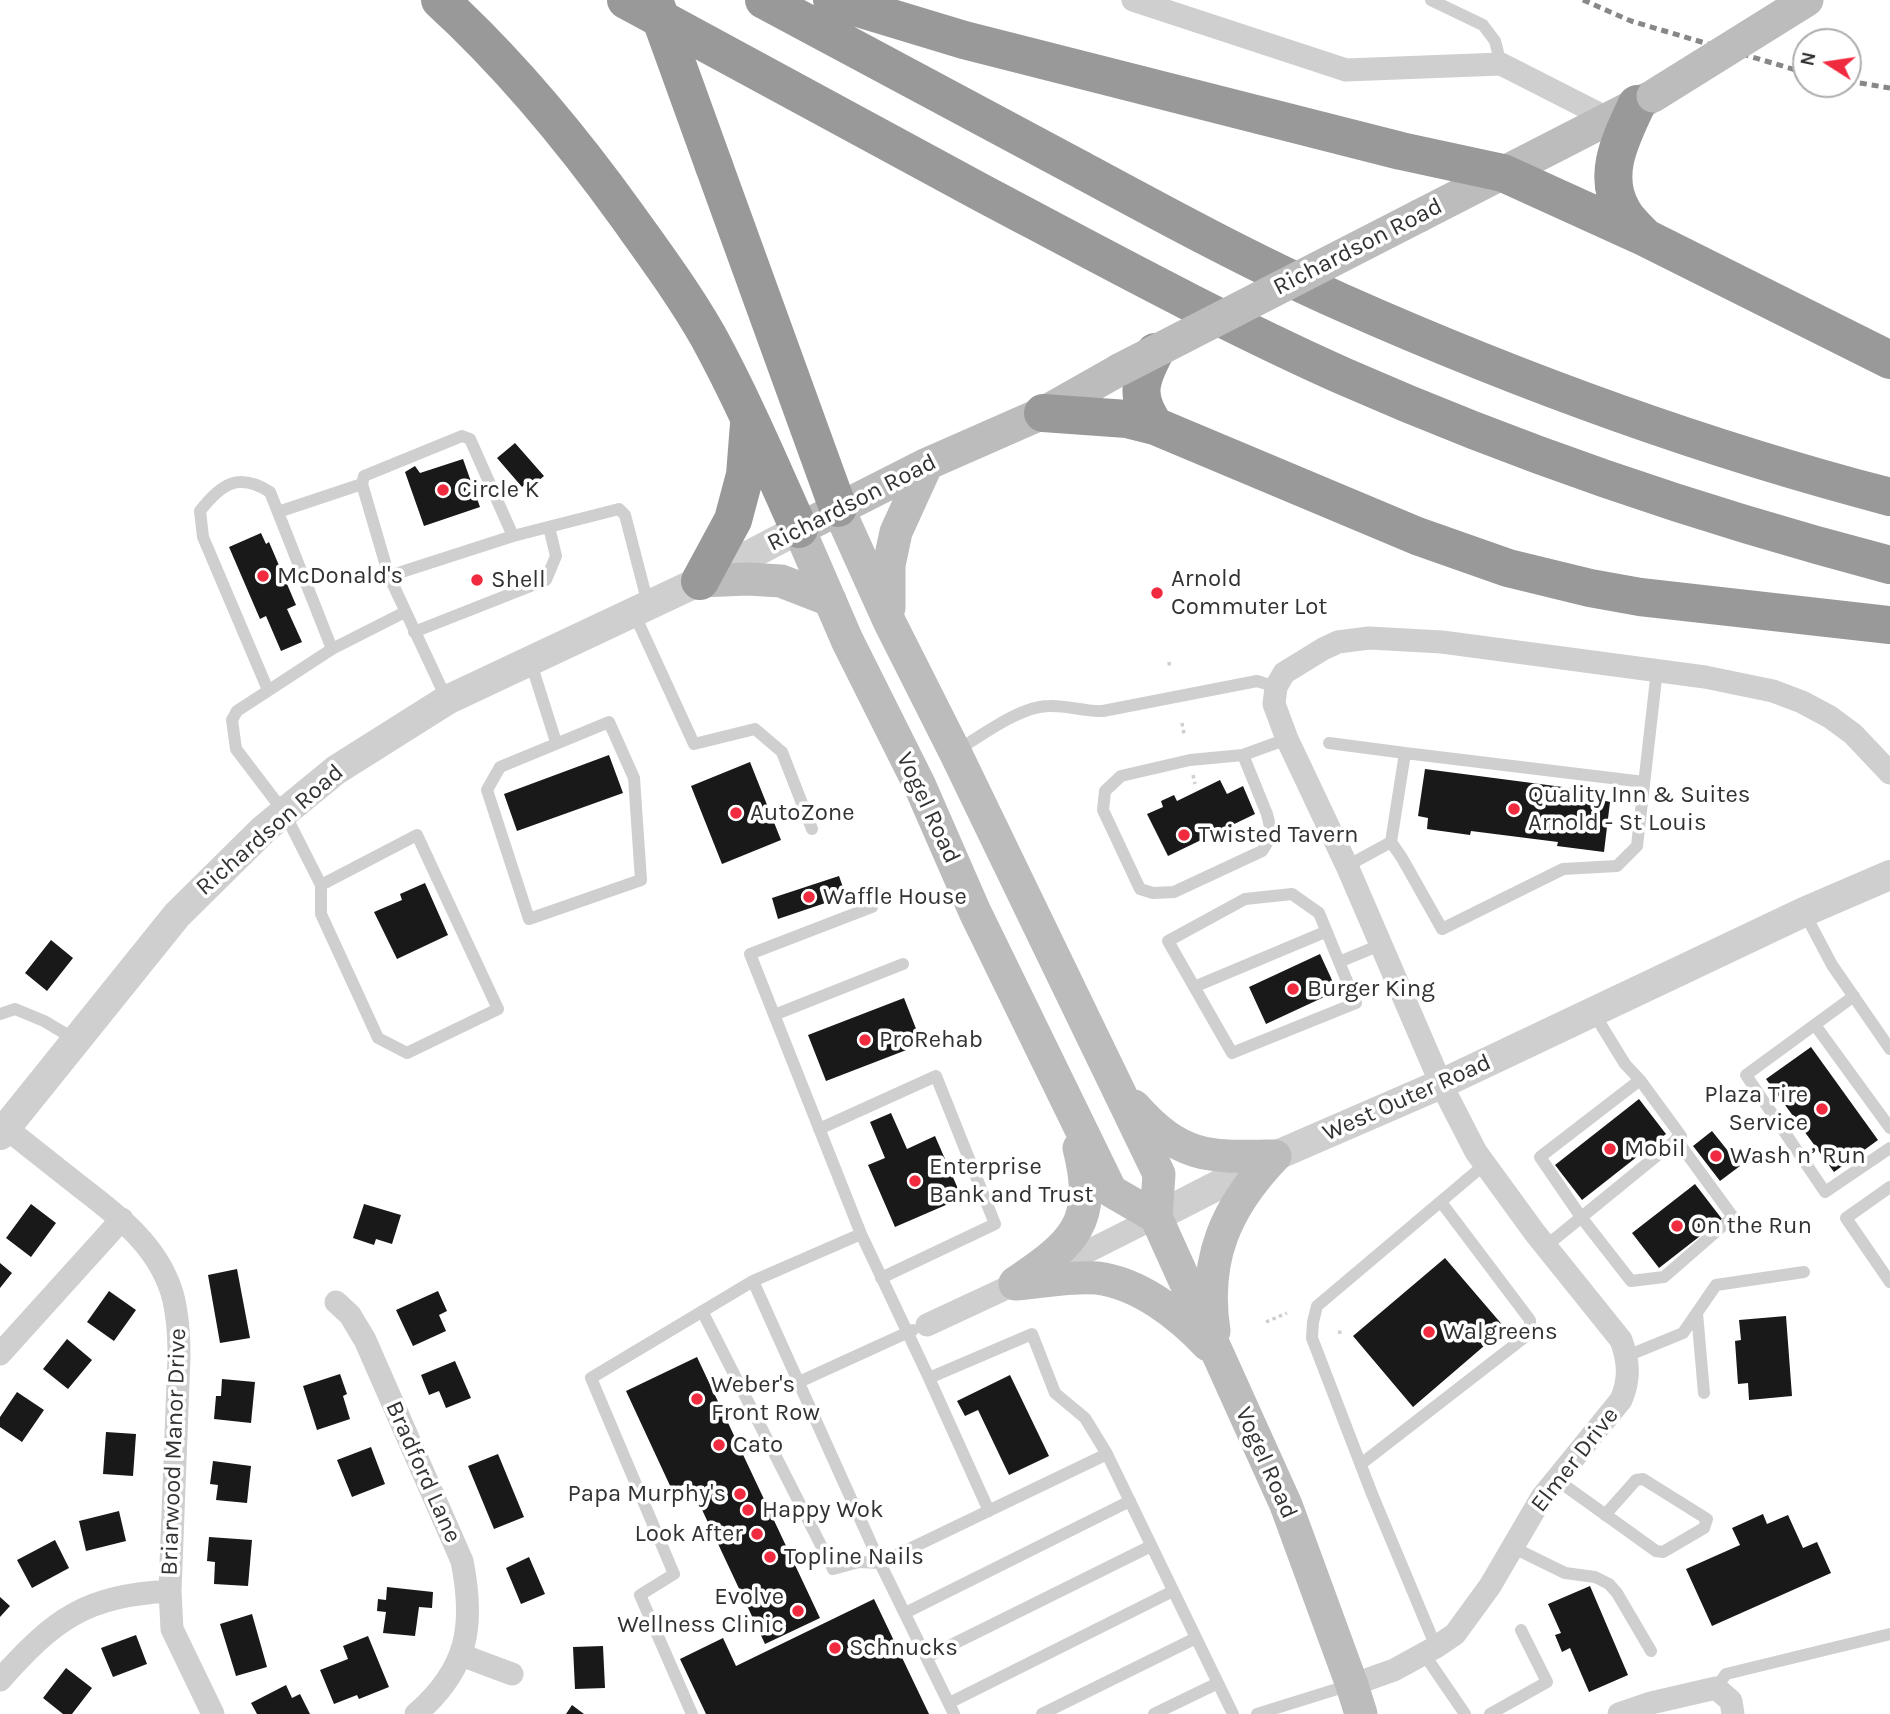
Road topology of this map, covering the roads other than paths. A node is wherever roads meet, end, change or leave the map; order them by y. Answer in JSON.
{"nodes":[{"id":1,"x":440,"y":0,"type":"edge"},
{"id":2,"x":626,"y":0,"type":"edge"},
{"id":3,"x":654,"y":0,"type":"edge"},
{"id":4,"x":764,"y":0,"type":"edge"},
{"id":5,"x":832,"y":0,"type":"edge"},
{"id":6,"x":1133,"y":0,"type":"edge"},
{"id":7,"x":1431,"y":0,"type":"edge"},
{"id":8,"x":1807,"y":0,"type":"edge"},
{"id":9,"x":1501,"y":64,"type":"junction"},
{"id":10,"x":1633,"y":107,"type":"junction"},
{"id":11,"x":1503,"y":173,"type":"junction"},
{"id":12,"x":1646,"y":238,"type":"junction"},
{"id":13,"x":1890,"y":360,"type":"edge"},
{"id":14,"x":1139,"y":368,"type":"junction"},
{"id":15,"x":1044,"y":413,"type":"junction"},
{"id":16,"x":750,"y":418,"type":"junction"},
{"id":17,"x":1155,"y":426,"type":"junction"},
{"id":18,"x":927,"y":464,"type":"junction"},
{"id":19,"x":362,"y":484,"type":"junction"},
{"id":20,"x":1890,"y":497,"type":"edge"},
{"id":21,"x":838,"y":508,"type":"junction"},
{"id":22,"x":278,"y":512,"type":"junction"},
{"id":23,"x":549,"y":527,"type":"junction"},
{"id":24,"x":799,"y":529,"type":"junction"},
{"id":25,"x":513,"y":536,"type":"junction"},
{"id":26,"x":1890,"y":565,"type":"edge"},
{"id":27,"x":389,"y":576,"type":"junction"},
{"id":28,"x":700,"y":581,"type":"junction"},
{"id":29,"x":830,"y":600,"type":"junction"},
{"id":30,"x":640,"y":608,"type":"junction"},
{"id":31,"x":405,"y":612,"type":"junction"},
{"id":32,"x":889,"y":621,"type":"junction"},
{"id":33,"x":1890,"y":625,"type":"edge"},
{"id":34,"x":414,"y":632,"type":"junction"},
{"id":35,"x":332,"y":649,"type":"junction"},
{"id":36,"x":530,"y":659,"type":"junction"},
{"id":37,"x":1657,"y":670,"type":"junction"},
{"id":38,"x":1276,"y":687,"type":"junction"},
{"id":39,"x":268,"y":690,"type":"junction"},
{"id":40,"x":447,"y":700,"type":"junction"},
{"id":41,"x":1287,"y":738,"type":"junction"},
{"id":42,"x":556,"y":742,"type":"junction"},
{"id":43,"x":1329,"y":743,"type":"dead end"},
{"id":44,"x":955,"y":752,"type":"junction"},
{"id":45,"x":1405,"y":752,"type":"junction"},
{"id":46,"x":1243,"y":755,"type":"junction"},
{"id":47,"x":1890,"y":773,"type":"edge"},
{"id":48,"x":1644,"y":782,"type":"junction"},
{"id":49,"x":284,"y":811,"type":"junction"},
{"id":50,"x":812,"y":829,"type":"dead end"},
{"id":51,"x":1391,"y":842,"type":"junction"},
{"id":52,"x":1347,"y":866,"type":"junction"},
{"id":53,"x":1890,"y":875,"type":"edge"},
{"id":54,"x":321,"y":885,"type":"junction"},
{"id":55,"x":872,"y":907,"type":"dead end"},
{"id":56,"x":1804,"y":912,"type":"junction"},
{"id":57,"x":1325,"y":932,"type":"junction"},
{"id":58,"x":1380,"y":945,"type":"junction"},
{"id":59,"x":1339,"y":962,"type":"junction"},
{"id":60,"x":903,"y":964,"type":"dead end"},
{"id":61,"x":1194,"y":988,"type":"junction"},
{"id":62,"x":1854,"y":996,"type":"junction"},
{"id":63,"x":1592,"y":1012,"type":"junction"},
{"id":64,"x":0,"y":1014,"type":"edge"},
{"id":65,"x":774,"y":1015,"type":"junction"},
{"id":66,"x":1815,"y":1025,"type":"junction"},
{"id":67,"x":76,"y":1040,"type":"junction"},
{"id":68,"x":1890,"y":1049,"type":"edge"},
{"id":69,"x":1640,"y":1080,"type":"junction"},
{"id":70,"x":1114,"y":1082,"type":"junction"},
{"id":71,"x":1441,"y":1084,"type":"junction"},
{"id":72,"x":1068,"y":1101,"type":"junction"},
{"id":73,"x":1890,"y":1128,"type":"edge"},
{"id":74,"x":819,"y":1129,"type":"junction"},
{"id":75,"x":3,"y":1132,"type":"edge"},
{"id":76,"x":1676,"y":1139,"type":"junction"},
{"id":77,"x":1890,"y":1148,"type":"edge"},
{"id":78,"x":1275,"y":1156,"type":"junction"},
{"id":79,"x":1484,"y":1165,"type":"junction"},
{"id":80,"x":1890,"y":1187,"type":"edge"},
{"id":81,"x":1441,"y":1202,"type":"junction"},
{"id":82,"x":1156,"y":1217,"type":"junction"},
{"id":83,"x":1581,"y":1217,"type":"junction"},
{"id":84,"x":122,"y":1219,"type":"junction"},
{"id":85,"x":860,"y":1234,"type":"junction"},
{"id":86,"x":1546,"y":1246,"type":"junction"},
{"id":87,"x":1804,"y":1272,"type":"dead end"},
{"id":88,"x":881,"y":1278,"type":"junction"},
{"id":89,"x":753,"y":1281,"type":"junction"},
{"id":90,"x":1890,"y":1282,"type":"edge"},
{"id":91,"x":1015,"y":1284,"type":"junction"},
{"id":92,"x":336,"y":1302,"type":"dead end"},
{"id":93,"x":702,"y":1311,"type":"junction"},
{"id":94,"x":1697,"y":1313,"type":"junction"},
{"id":95,"x":917,"y":1329,"type":"junction"},
{"id":96,"x":0,"y":1354,"type":"edge"},
{"id":97,"x":1219,"y":1356,"type":"junction"},
{"id":98,"x":1627,"y":1356,"type":"junction"},
{"id":99,"x":929,"y":1378,"type":"junction"},
{"id":100,"x":799,"y":1382,"type":"junction"},
{"id":101,"x":1704,"y":1394,"type":"dead end"},
{"id":102,"x":1107,"y":1454,"type":"junction"},
{"id":103,"x":1361,"y":1464,"type":"junction"},
{"id":104,"x":1557,"y":1480,"type":"junction"},
{"id":105,"x":1130,"y":1502,"type":"junction"},
{"id":106,"x":989,"y":1511,"type":"junction"},
{"id":107,"x":1605,"y":1515,"type":"junction"},
{"id":108,"x":1152,"y":1546,"type":"junction"},
{"id":109,"x":1512,"y":1547,"type":"junction"},
{"id":110,"x":880,"y":1563,"type":"junction"},
{"id":111,"x":170,"y":1591,"type":"junction"},
{"id":112,"x":1173,"y":1591,"type":"junction"},
{"id":113,"x":905,"y":1613,"type":"junction"},
{"id":114,"x":1521,"y":1630,"type":"dead end"},
{"id":115,"x":1890,"y":1634,"type":"edge"},
{"id":116,"x":1196,"y":1638,"type":"junction"},
{"id":117,"x":1430,"y":1650,"type":"junction"},
{"id":118,"x":1651,"y":1651,"type":"dead end"},
{"id":119,"x":461,"y":1655,"type":"junction"},
{"id":120,"x":927,"y":1657,"type":"junction"},
{"id":121,"x":512,"y":1674,"type":"dead end"},
{"id":122,"x":0,"y":1679,"type":"edge"},
{"id":123,"x":1217,"y":1683,"type":"junction"},
{"id":124,"x":1716,"y":1688,"type":"junction"},
{"id":125,"x":1357,"y":1699,"type":"edge"},
{"id":126,"x":951,"y":1709,"type":"edge"},
{"id":127,"x":213,"y":1714,"type":"edge"},
{"id":128,"x":416,"y":1714,"type":"edge"},
{"id":129,"x":692,"y":1714,"type":"edge"},
{"id":130,"x":1042,"y":1714,"type":"edge"},
{"id":131,"x":1154,"y":1714,"type":"edge"},
{"id":132,"x":1233,"y":1714,"type":"edge"},
{"id":133,"x":1257,"y":1714,"type":"edge"},
{"id":134,"x":1465,"y":1714,"type":"edge"},
{"id":135,"x":1490,"y":1714,"type":"edge"},
{"id":136,"x":1619,"y":1714,"type":"edge"},
{"id":137,"x":1733,"y":1714,"type":"edge"}],
"edges":[{"from":1,"to":16,"type":"highway"},
{"from":2,"to":26,"type":"highway"},
{"from":3,"to":21,"type":"highway","bridge":true},
{"from":4,"to":20,"type":"highway"},
{"from":5,"to":11,"type":"highway"},
{"from":6,"to":9,"type":"street"},
{"from":7,"to":9,"type":"lane"},
{"from":8,"to":10,"type":"main road","name":"Richardson Road","bridge":true},
{"from":9,"to":10,"type":"street"},
{"from":10,"to":11,"type":"main road","name":"Richardson Road"},
{"from":10,"to":12,"type":"highway"},
{"from":11,"to":12,"type":"highway"},
{"from":11,"to":14,"type":"main road","name":"Richardson Road","bridge":true},
{"from":12,"to":13,"type":"highway"},
{"from":14,"to":15,"type":"main road","name":"Richardson Road"},
{"from":14,"to":17,"type":"highway"},
{"from":15,"to":17,"type":"highway"},
{"from":15,"to":18,"type":"main road","name":"Richardson Road"},
{"from":16,"to":24,"type":"highway"},
{"from":16,"to":28,"type":"highway"},
{"from":17,"to":33,"type":"highway"},
{"from":18,"to":21,"type":"main road","name":"Richardson Road"},
{"from":18,"to":32,"type":"main road"},
{"from":19,"to":22,"type":"lane"},
{"from":19,"to":25,"type":"lane"},
{"from":19,"to":27,"type":"lane"},
{"from":21,"to":24,"type":"main road","name":"Richardson Road"},
{"from":21,"to":32,"type":"main road","name":"Vogel Road"},
{"from":22,"to":35,"type":"lane"},
{"from":22,"to":39,"type":"lane"},
{"from":23,"to":25,"type":"lane"},
{"from":23,"to":30,"type":"lane"},
{"from":23,"to":34,"type":"lane"},
{"from":24,"to":28,"type":"street","name":"Richardson Road"},
{"from":24,"to":29,"type":"main road","name":"Vogel Road"},
{"from":25,"to":27,"type":"lane"},
{"from":27,"to":31,"type":"lane"},
{"from":28,"to":29,"type":"main road"},
{"from":28,"to":30,"type":"street","name":"Richardson Road"},
{"from":29,"to":72,"type":"main road","name":"Vogel Road"},
{"from":30,"to":36,"type":"street","name":"Richardson Road"},
{"from":30,"to":50,"type":"lane"},
{"from":31,"to":34,"type":"lane"},
{"from":31,"to":35,"type":"lane"},
{"from":32,"to":44,"type":"main road","name":"Vogel Road"},
{"from":34,"to":40,"type":"lane"},
{"from":35,"to":39,"type":"lane"},
{"from":36,"to":40,"type":"street","name":"Richardson Road"},
{"from":36,"to":42,"type":"lane"},
{"from":37,"to":38,"type":"street"},
{"from":37,"to":47,"type":"street"},
{"from":37,"to":48,"type":"lane"},
{"from":38,"to":41,"type":"street"},
{"from":38,"to":44,"type":"lane"},
{"from":39,"to":49,"type":"lane"},
{"from":40,"to":49,"type":"street","name":"Richardson Road"},
{"from":41,"to":46,"type":"lane"},
{"from":41,"to":52,"type":"street"},
{"from":42,"to":42,"type":"lane"},
{"from":43,"to":45,"type":"lane"},
{"from":44,"to":70,"type":"main road","name":"Vogel Road"},
{"from":45,"to":48,"type":"lane"},
{"from":45,"to":51,"type":"lane"},
{"from":46,"to":46,"type":"lane"},
{"from":48,"to":51,"type":"lane"},
{"from":49,"to":54,"type":"lane"},
{"from":49,"to":67,"type":"street","name":"Richardson Road"},
{"from":51,"to":52,"type":"lane"},
{"from":52,"to":58,"type":"street"},
{"from":53,"to":56,"type":"street","name":"West Outer Road"},
{"from":54,"to":54,"type":"lane"},
{"from":55,"to":65,"type":"lane"},
{"from":56,"to":62,"type":"lane"},
{"from":56,"to":63,"type":"street","name":"West Outer Road"},
{"from":57,"to":59,"type":"lane"},
{"from":57,"to":61,"type":"lane"},
{"from":57,"to":61,"type":"lane"},
{"from":58,"to":59,"type":"lane"},
{"from":58,"to":71,"type":"street"},
{"from":59,"to":61,"type":"lane"},
{"from":60,"to":65,"type":"lane"},
{"from":62,"to":66,"type":"lane"},
{"from":62,"to":68,"type":"lane"},
{"from":63,"to":69,"type":"lane"},
{"from":63,"to":71,"type":"street","name":"West Outer Road"},
{"from":64,"to":67,"type":"lane"},
{"from":65,"to":74,"type":"lane"},
{"from":66,"to":73,"type":"lane"},
{"from":66,"to":77,"type":"lane"},
{"from":67,"to":75,"type":"street","name":"Richardson Road"},
{"from":69,"to":76,"type":"lane"},
{"from":69,"to":83,"type":"lane"},
{"from":70,"to":78,"type":"main road"},
{"from":70,"to":82,"type":"main road","name":"Vogel Road"},
{"from":71,"to":78,"type":"street","name":"West Outer Road"},
{"from":71,"to":79,"type":"street"},
{"from":72,"to":82,"type":"main road","name":"Vogel Road"},
{"from":72,"to":91,"type":"main road"},
{"from":74,"to":85,"type":"lane"},
{"from":74,"to":88,"type":"lane"},
{"from":75,"to":84,"type":"street","name":"Briarwood Manor Drive"},
{"from":76,"to":83,"type":"lane"},
{"from":76,"to":83,"type":"lane"},
{"from":78,"to":82,"type":"street","name":"West Outer Road"},
{"from":78,"to":97,"type":"main road"},
{"from":79,"to":81,"type":"lane"},
{"from":79,"to":86,"type":"street"},
{"from":80,"to":90,"type":"lane"},
{"from":81,"to":103,"type":"lane"},
{"from":81,"to":103,"type":"lane"},
{"from":82,"to":91,"type":"street","name":"West Outer Road"},
{"from":82,"to":97,"type":"main road","name":"Vogel Road"},
{"from":83,"to":86,"type":"lane"},
{"from":84,"to":96,"type":"street"},
{"from":84,"to":111,"type":"street","name":"Briarwood Manor Drive"},
{"from":85,"to":88,"type":"lane"},
{"from":85,"to":89,"type":"lane"},
{"from":86,"to":98,"type":"street"},
{"from":87,"to":94,"type":"lane"},
{"from":88,"to":95,"type":"lane"},
{"from":89,"to":93,"type":"lane"},
{"from":89,"to":100,"type":"lane"},
{"from":91,"to":95,"type":"street","name":"West Outer Road"},
{"from":91,"to":97,"type":"main road"},
{"from":92,"to":119,"type":"street","name":"Bradford Lane"},
{"from":93,"to":110,"type":"lane"},
{"from":93,"to":129,"type":"lane"},
{"from":94,"to":98,"type":"lane"},
{"from":94,"to":101,"type":"lane"},
{"from":95,"to":99,"type":"lane"},
{"from":95,"to":100,"type":"lane"},
{"from":97,"to":125,"type":"main road","name":"Vogel Road"},
{"from":98,"to":104,"type":"street","name":"Elmer Drive"},
{"from":99,"to":102,"type":"lane"},
{"from":99,"to":106,"type":"lane"},
{"from":100,"to":110,"type":"lane"},
{"from":102,"to":105,"type":"lane"},
{"from":102,"to":106,"type":"lane"},
{"from":103,"to":117,"type":"lane"},
{"from":104,"to":107,"type":"lane"},
{"from":104,"to":109,"type":"street","name":"Elmer Drive"},
{"from":105,"to":108,"type":"lane"},
{"from":105,"to":113,"type":"lane"},
{"from":106,"to":110,"type":"lane"},
{"from":107,"to":107,"type":"lane"},
{"from":108,"to":112,"type":"lane"},
{"from":108,"to":120,"type":"lane"},
{"from":109,"to":117,"type":"street","name":"Elmer Drive"},
{"from":109,"to":118,"type":"lane"},
{"from":110,"to":113,"type":"lane"},
{"from":111,"to":122,"type":"street"},
{"from":111,"to":127,"type":"street","name":"Briarwood Manor Drive"},
{"from":112,"to":116,"type":"lane"},
{"from":112,"to":126,"type":"lane"},
{"from":113,"to":120,"type":"lane"},
{"from":114,"to":135,"type":"lane"},
{"from":115,"to":124,"type":"lane"},
{"from":116,"to":123,"type":"lane"},
{"from":116,"to":130,"type":"lane"},
{"from":117,"to":125,"type":"street","name":"Elmer Drive"},
{"from":117,"to":134,"type":"lane"},
{"from":119,"to":121,"type":"street"},
{"from":119,"to":128,"type":"street","name":"Bradford Lane"},
{"from":120,"to":126,"type":"lane"},
{"from":123,"to":131,"type":"lane"},
{"from":123,"to":132,"type":"lane"},
{"from":124,"to":136,"type":"street"},
{"from":124,"to":137,"type":"street"},
{"from":125,"to":133,"type":"lane"}]}
